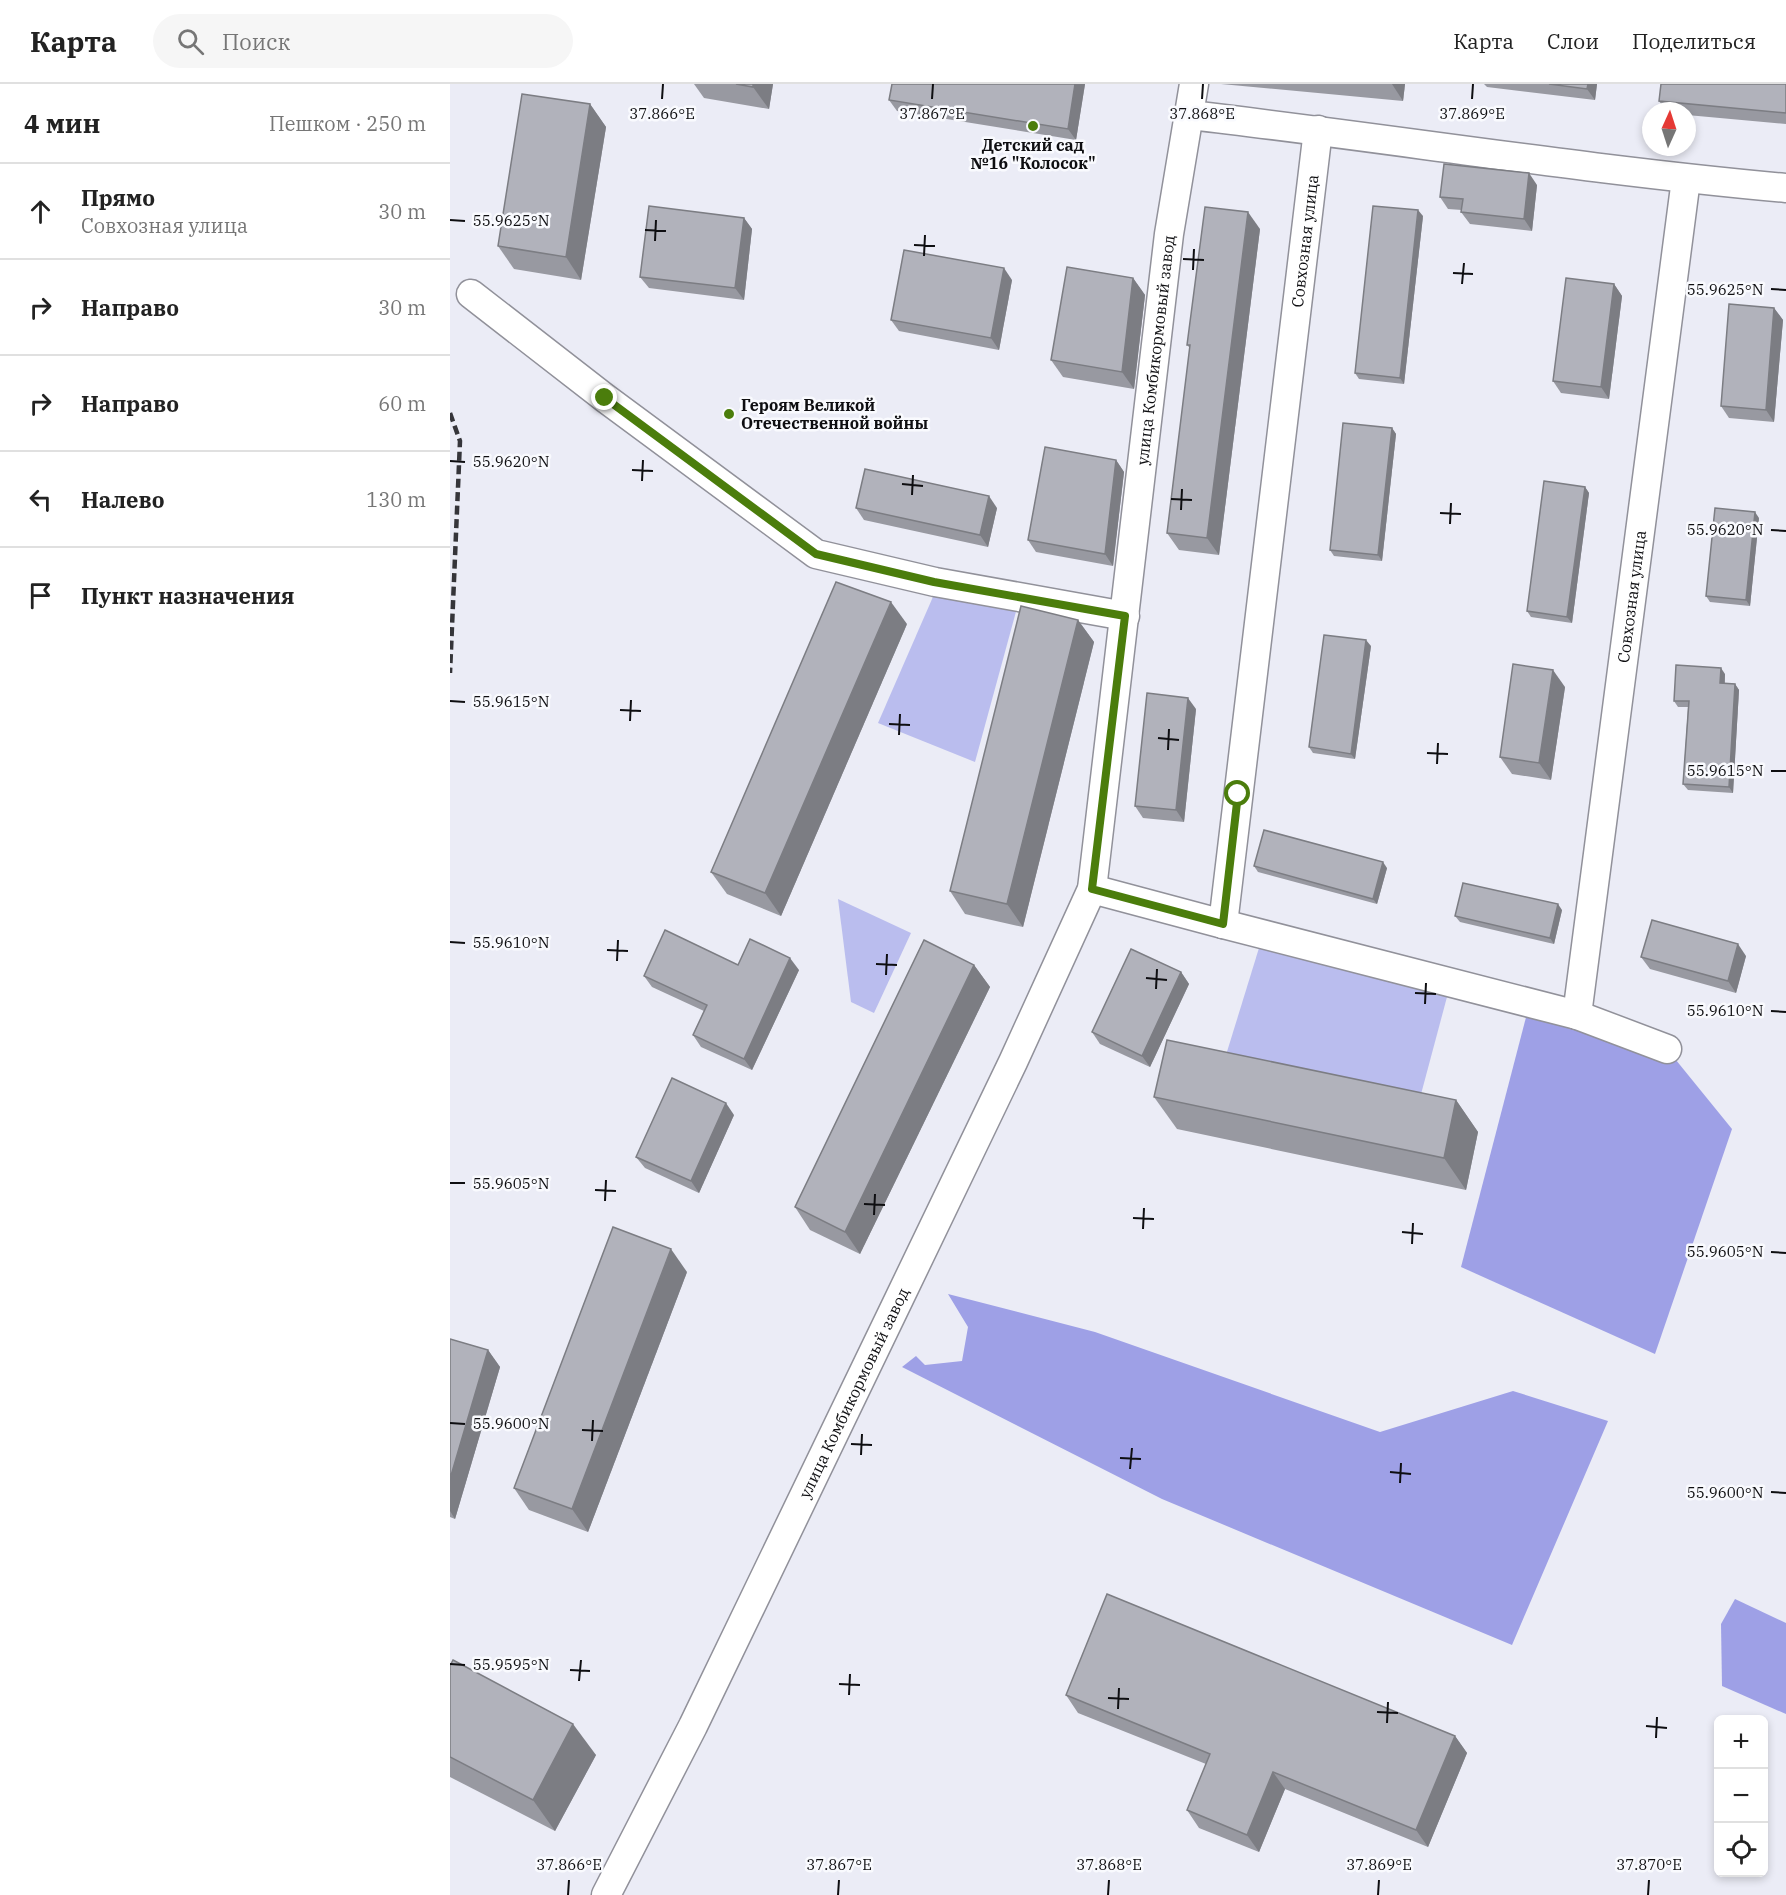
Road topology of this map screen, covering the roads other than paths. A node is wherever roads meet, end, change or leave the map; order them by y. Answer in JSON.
{"nodes":[{"id":1,"x":1194,"y":84,"type":"edge"},
{"id":2,"x":1190,"y":115,"type":"junction"},
{"id":3,"x":1318,"y":129,"type":"junction"},
{"id":4,"x":1686,"y":179,"type":"junction"},
{"id":5,"x":1786,"y":188,"type":"edge"},
{"id":6,"x":471,"y":294,"type":"dead end"},
{"id":7,"x":1125,"y":616,"type":"junction"},
{"id":8,"x":1092,"y":889,"type":"junction"},
{"id":9,"x":1223,"y":924,"type":"junction"},
{"id":10,"x":1577,"y":1014,"type":"junction"},
{"id":11,"x":1667,"y":1049,"type":"dead end"},
{"id":12,"x":606,"y":1895,"type":"edge"}],
"edges":[{"from":1,"to":2,"type":"street","name":"улица Комбикормовый завод"},
{"from":2,"to":3,"type":"street"},
{"from":2,"to":7,"type":"street","name":"улица Комбикормовый завод"},
{"from":3,"to":4,"type":"street"},
{"from":3,"to":9,"type":"street","name":"Совхозная улица"},
{"from":4,"to":5,"type":"street"},
{"from":4,"to":10,"type":"street","name":"Совхозная улица"},
{"from":6,"to":7,"type":"street"},
{"from":7,"to":8,"type":"street","name":"улица Комбикормовый завод"},
{"from":8,"to":9,"type":"street"},
{"from":8,"to":12,"type":"street","name":"улица Комбикормовый завод"},
{"from":9,"to":10,"type":"street"},
{"from":10,"to":11,"type":"street"}]}
